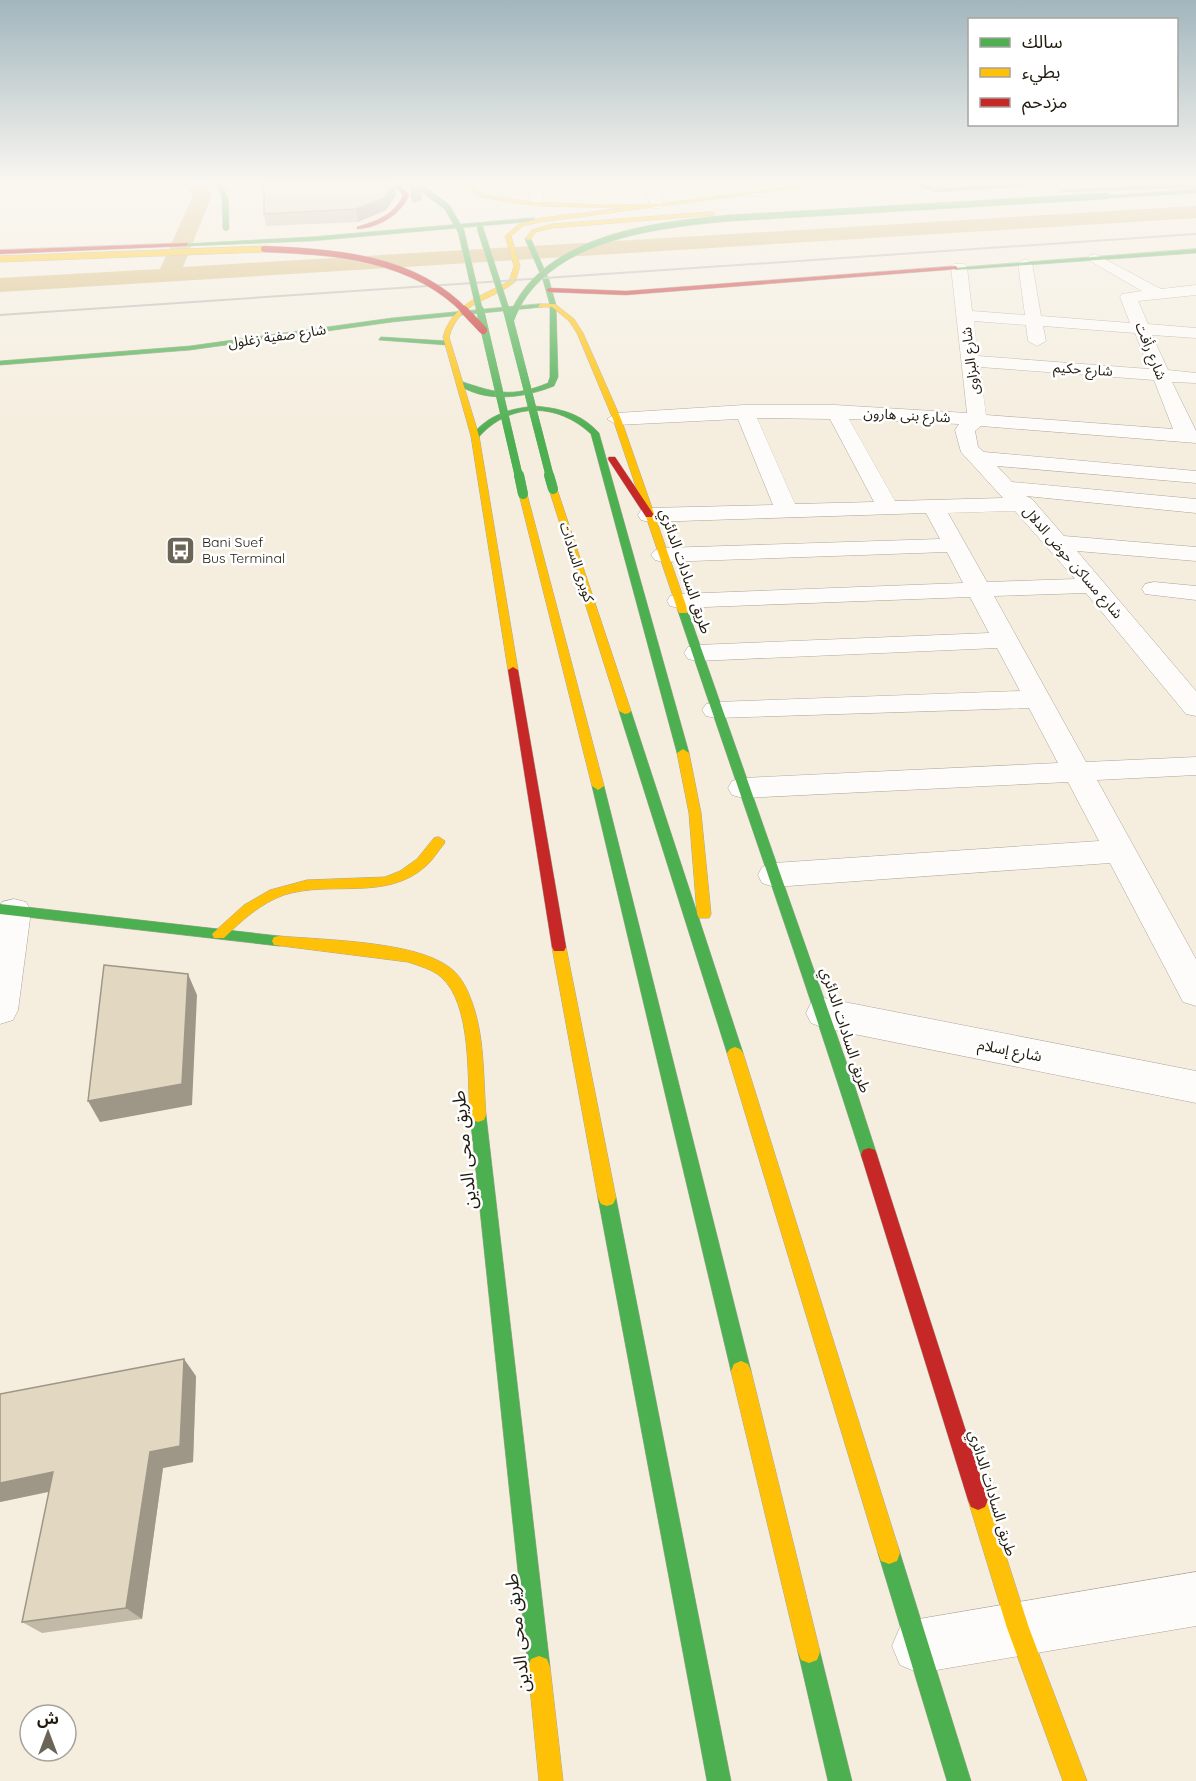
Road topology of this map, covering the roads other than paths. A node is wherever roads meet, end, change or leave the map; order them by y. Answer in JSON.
{"nodes":[{"id":1,"x":381,"y":266,"type":"edge"},
{"id":2,"x":468,"y":266,"type":"edge"},
{"id":3,"x":493,"y":266,"type":"edge"},
{"id":4,"x":517,"y":266,"type":"edge"},
{"id":5,"x":539,"y":266,"type":"edge"},
{"id":6,"x":551,"y":266,"type":"edge"},
{"id":7,"x":973,"y":266,"type":"edge"},
{"id":8,"x":1025,"y":266,"type":"edge"},
{"id":9,"x":1109,"y":266,"type":"edge"},
{"id":10,"x":959,"y":267,"type":"junction"},
{"id":11,"x":549,"y":290,"type":"junction"},
{"id":12,"x":1196,"y":290,"type":"edge"},
{"id":13,"x":649,"y":292,"type":"junction"},
{"id":14,"x":1157,"y":293,"type":"junction"},
{"id":15,"x":553,"y":304,"type":"junction"},
{"id":16,"x":600,"y":306,"type":"dead end"},
{"id":17,"x":453,"y":315,"type":"junction"},
{"id":18,"x":586,"y":315,"type":"dead end"},
{"id":19,"x":965,"y":315,"type":"junction"},
{"id":20,"x":510,"y":320,"type":"junction"},
{"id":21,"x":1034,"y":320,"type":"junction"},
{"id":22,"x":576,"y":328,"type":"junction"},
{"id":23,"x":1143,"y":329,"type":"junction"},
{"id":24,"x":483,"y":330,"type":"junction"},
{"id":25,"x":311,"y":332,"type":"junction"},
{"id":26,"x":1196,"y":333,"type":"edge"},
{"id":27,"x":322,"y":344,"type":"dead end"},
{"id":28,"x":447,"y":344,"type":"junction"},
{"id":29,"x":970,"y":361,"type":"junction"},
{"id":30,"x":0,"y":363,"type":"edge"},
{"id":31,"x":1041,"y":366,"type":"junction"},
{"id":32,"x":0,"y":374,"type":"edge"},
{"id":33,"x":1160,"y":375,"type":"junction"},
{"id":34,"x":1196,"y":378,"type":"edge"},
{"id":35,"x":460,"y":383,"type":"junction"},
{"id":36,"x":744,"y":411,"type":"junction"},
{"id":37,"x":835,"y":411,"type":"junction"},
{"id":38,"x":617,"y":419,"type":"junction"},
{"id":39,"x":977,"y":419,"type":"junction"},
{"id":40,"x":595,"y":434,"type":"junction"},
{"id":41,"x":475,"y":436,"type":"junction"},
{"id":42,"x":1191,"y":437,"type":"edge"},
{"id":43,"x":976,"y":458,"type":"junction"},
{"id":44,"x":1196,"y":477,"type":"edge"},
{"id":45,"x":1015,"y":496,"type":"junction"},
{"id":46,"x":1196,"y":506,"type":"edge"},
{"id":47,"x":934,"y":507,"type":"junction"},
{"id":48,"x":888,"y":508,"type":"junction"},
{"id":49,"x":788,"y":511,"type":"junction"},
{"id":50,"x":649,"y":515,"type":"junction"},
{"id":51,"x":1057,"y":542,"type":"junction"},
{"id":52,"x":956,"y":545,"type":"junction"},
{"id":53,"x":1196,"y":554,"type":"edge"},
{"id":54,"x":663,"y":555,"type":"junction"},
{"id":55,"x":1095,"y":585,"type":"junction"},
{"id":56,"x":980,"y":589,"type":"junction"},
{"id":57,"x":1154,"y":589,"type":"dead end"},
{"id":58,"x":1196,"y":593,"type":"edge"},
{"id":59,"x":679,"y":601,"type":"junction"},
{"id":60,"x":1007,"y":639,"type":"junction"},
{"id":61,"x":697,"y":652,"type":"junction"},
{"id":62,"x":1161,"y":666,"type":"junction"},
{"id":63,"x":1196,"y":666,"type":"edge"},
{"id":64,"x":1039,"y":699,"type":"junction"},
{"id":65,"x":1196,"y":708,"type":"edge"},
{"id":66,"x":716,"y":710,"type":"junction"},
{"id":67,"x":1196,"y":766,"type":"edge"},
{"id":68,"x":1078,"y":772,"type":"junction"},
{"id":69,"x":743,"y":788,"type":"junction"},
{"id":70,"x":439,"y":842,"type":"dead end"},
{"id":71,"x":1121,"y":851,"type":"junction"},
{"id":72,"x":774,"y":875,"type":"junction"},
{"id":73,"x":7,"y":910,"type":"edge"},
{"id":74,"x":219,"y":934,"type":"junction"},
{"id":75,"x":705,"y":955,"type":"junction"},
{"id":76,"x":1196,"y":992,"type":"edge"},
{"id":77,"x":0,"y":1010,"type":"edge"},
{"id":78,"x":824,"y":1013,"type":"junction"},
{"id":79,"x":1196,"y":1087,"type":"edge"},
{"id":80,"x":1196,"y":1599,"type":"edge"},
{"id":81,"x":1018,"y":1628,"type":"junction"},
{"id":82,"x":919,"y":1646,"type":"junction"},
{"id":83,"x":551,"y":1781,"type":"edge"},
{"id":84,"x":719,"y":1781,"type":"edge"},
{"id":85,"x":840,"y":1781,"type":"edge"},
{"id":86,"x":959,"y":1781,"type":"edge"},
{"id":87,"x":1075,"y":1781,"type":"edge"}],
"edges":[{"from":1,"to":24,"type":"main road","bridge":true},
{"from":2,"to":24,"type":"main road","bridge":true},
{"from":3,"to":20,"type":"main road","name":"كوبرى السادات","bridge":true},
{"from":4,"to":17,"type":"main road"},
{"from":5,"to":11,"type":"main road"},
{"from":6,"to":20,"type":"main road","bridge":true},
{"from":7,"to":10,"type":"main road"},
{"from":8,"to":21,"type":"street"},
{"from":9,"to":14,"type":"street"},
{"from":10,"to":13,"type":"main road"},
{"from":10,"to":19,"type":"street","name":"شارع البزاوى"},
{"from":11,"to":13,"type":"main road"},
{"from":11,"to":15,"type":"main road"},
{"from":12,"to":14,"type":"street","name":"شارع رأفت"},
{"from":13,"to":16,"type":"main road"},
{"from":14,"to":23,"type":"street","name":"شارع رأفت"},
{"from":15,"to":17,"type":"main road","name":"شارع صفية زغلول"},
{"from":15,"to":22,"type":"main road","name":"طريق السادات الدائري"},
{"from":15,"to":35,"type":"main road"},
{"from":17,"to":25,"type":"main road","name":"شارع صفية زغلول"},
{"from":17,"to":28,"type":"main road"},
{"from":18,"to":22,"type":"main road"},
{"from":19,"to":21,"type":"street"},
{"from":19,"to":29,"type":"street","name":"شارع البزاوى"},
{"from":20,"to":75,"type":"main road","name":"كوبرى السادات","bridge":true},
{"from":21,"to":23,"type":"street"},
{"from":21,"to":31,"type":"street"},
{"from":22,"to":38,"type":"main road","name":"طريق السادات الدائري"},
{"from":23,"to":26,"type":"street"},
{"from":23,"to":33,"type":"street","name":"شارع رأفت"},
{"from":24,"to":85,"type":"main road","bridge":true},
{"from":25,"to":28,"type":"main road"},
{"from":25,"to":30,"type":"main road","name":"شارع صفية زغلول"},
{"from":27,"to":32,"type":"main road","name":"شارع صفية زغلول"},
{"from":28,"to":35,"type":"main road"},
{"from":29,"to":31,"type":"street","name":"شارع حكيم"},
{"from":29,"to":39,"type":"street","name":"شارع البزاوى"},
{"from":31,"to":33,"type":"street","name":"شارع حكيم"},
{"from":33,"to":34,"type":"street","name":"شارع حكيم"},
{"from":33,"to":42,"type":"street","name":"شارع رأفت"},
{"from":35,"to":41,"type":"main road"},
{"from":36,"to":37,"type":"street","name":"شارع بنى هارون"},
{"from":36,"to":38,"type":"street","name":"شارع بنى هارون"},
{"from":36,"to":49,"type":"street"},
{"from":37,"to":39,"type":"street","name":"شارع بنى هارون"},
{"from":37,"to":48,"type":"street"},
{"from":38,"to":50,"type":"main road","name":"طريق السادات الدائري"},
{"from":39,"to":42,"type":"street","name":"شارع بنى هارون"},
{"from":39,"to":43,"type":"street","name":"شارع مساكن حوض الدلال"},
{"from":40,"to":41,"type":"main road"},
{"from":40,"to":50,"type":"main road"},
{"from":40,"to":75,"type":"main road"},
{"from":41,"to":84,"type":"main road"},
{"from":43,"to":44,"type":"street"},
{"from":43,"to":45,"type":"street","name":"شارع مساكن حوض الدلال"},
{"from":45,"to":46,"type":"street"},
{"from":45,"to":47,"type":"street"},
{"from":45,"to":51,"type":"street","name":"شارع مساكن حوض الدلال"},
{"from":47,"to":48,"type":"street"},
{"from":47,"to":52,"type":"street"},
{"from":48,"to":49,"type":"street"},
{"from":49,"to":50,"type":"street"},
{"from":50,"to":54,"type":"main road","name":"طريق السادات الدائري"},
{"from":51,"to":53,"type":"street"},
{"from":51,"to":55,"type":"street","name":"شارع مساكن حوض الدلال"},
{"from":52,"to":54,"type":"street"},
{"from":52,"to":56,"type":"street"},
{"from":54,"to":59,"type":"main road","name":"طريق السادات الدائري"},
{"from":55,"to":56,"type":"street"},
{"from":55,"to":62,"type":"street","name":"شارع مساكن حوض الدلال"},
{"from":56,"to":59,"type":"street"},
{"from":56,"to":60,"type":"street"},
{"from":57,"to":58,"type":"street"},
{"from":59,"to":61,"type":"main road","name":"طريق السادات الدائري"},
{"from":60,"to":61,"type":"street"},
{"from":60,"to":64,"type":"street"},
{"from":61,"to":66,"type":"main road","name":"طريق السادات الدائري"},
{"from":62,"to":63,"type":"street"},
{"from":62,"to":65,"type":"street","name":"شارع مساكن حوض الدلال"},
{"from":64,"to":66,"type":"street"},
{"from":64,"to":68,"type":"street"},
{"from":66,"to":69,"type":"main road","name":"طريق السادات الدائري"},
{"from":67,"to":68,"type":"street"},
{"from":68,"to":69,"type":"street"},
{"from":68,"to":71,"type":"street"},
{"from":69,"to":72,"type":"main road","name":"طريق السادات الدائري"},
{"from":70,"to":74,"type":"main road"},
{"from":71,"to":72,"type":"street"},
{"from":71,"to":76,"type":"street"},
{"from":72,"to":78,"type":"main road","name":"طريق السادات الدائري"},
{"from":73,"to":74,"type":"main road","name":"طريق محى الدين"},
{"from":73,"to":77,"type":"street"},
{"from":74,"to":83,"type":"main road","name":"طريق محى الدين"},
{"from":75,"to":82,"type":"main road"},
{"from":78,"to":79,"type":"street","name":"شارع إسلام"},
{"from":78,"to":81,"type":"main road","name":"طريق السادات الدائري"},
{"from":80,"to":81,"type":"street"},
{"from":81,"to":82,"type":"street"},
{"from":81,"to":87,"type":"main road","name":"طريق السادات الدائري"},
{"from":82,"to":86,"type":"main road"}]}
